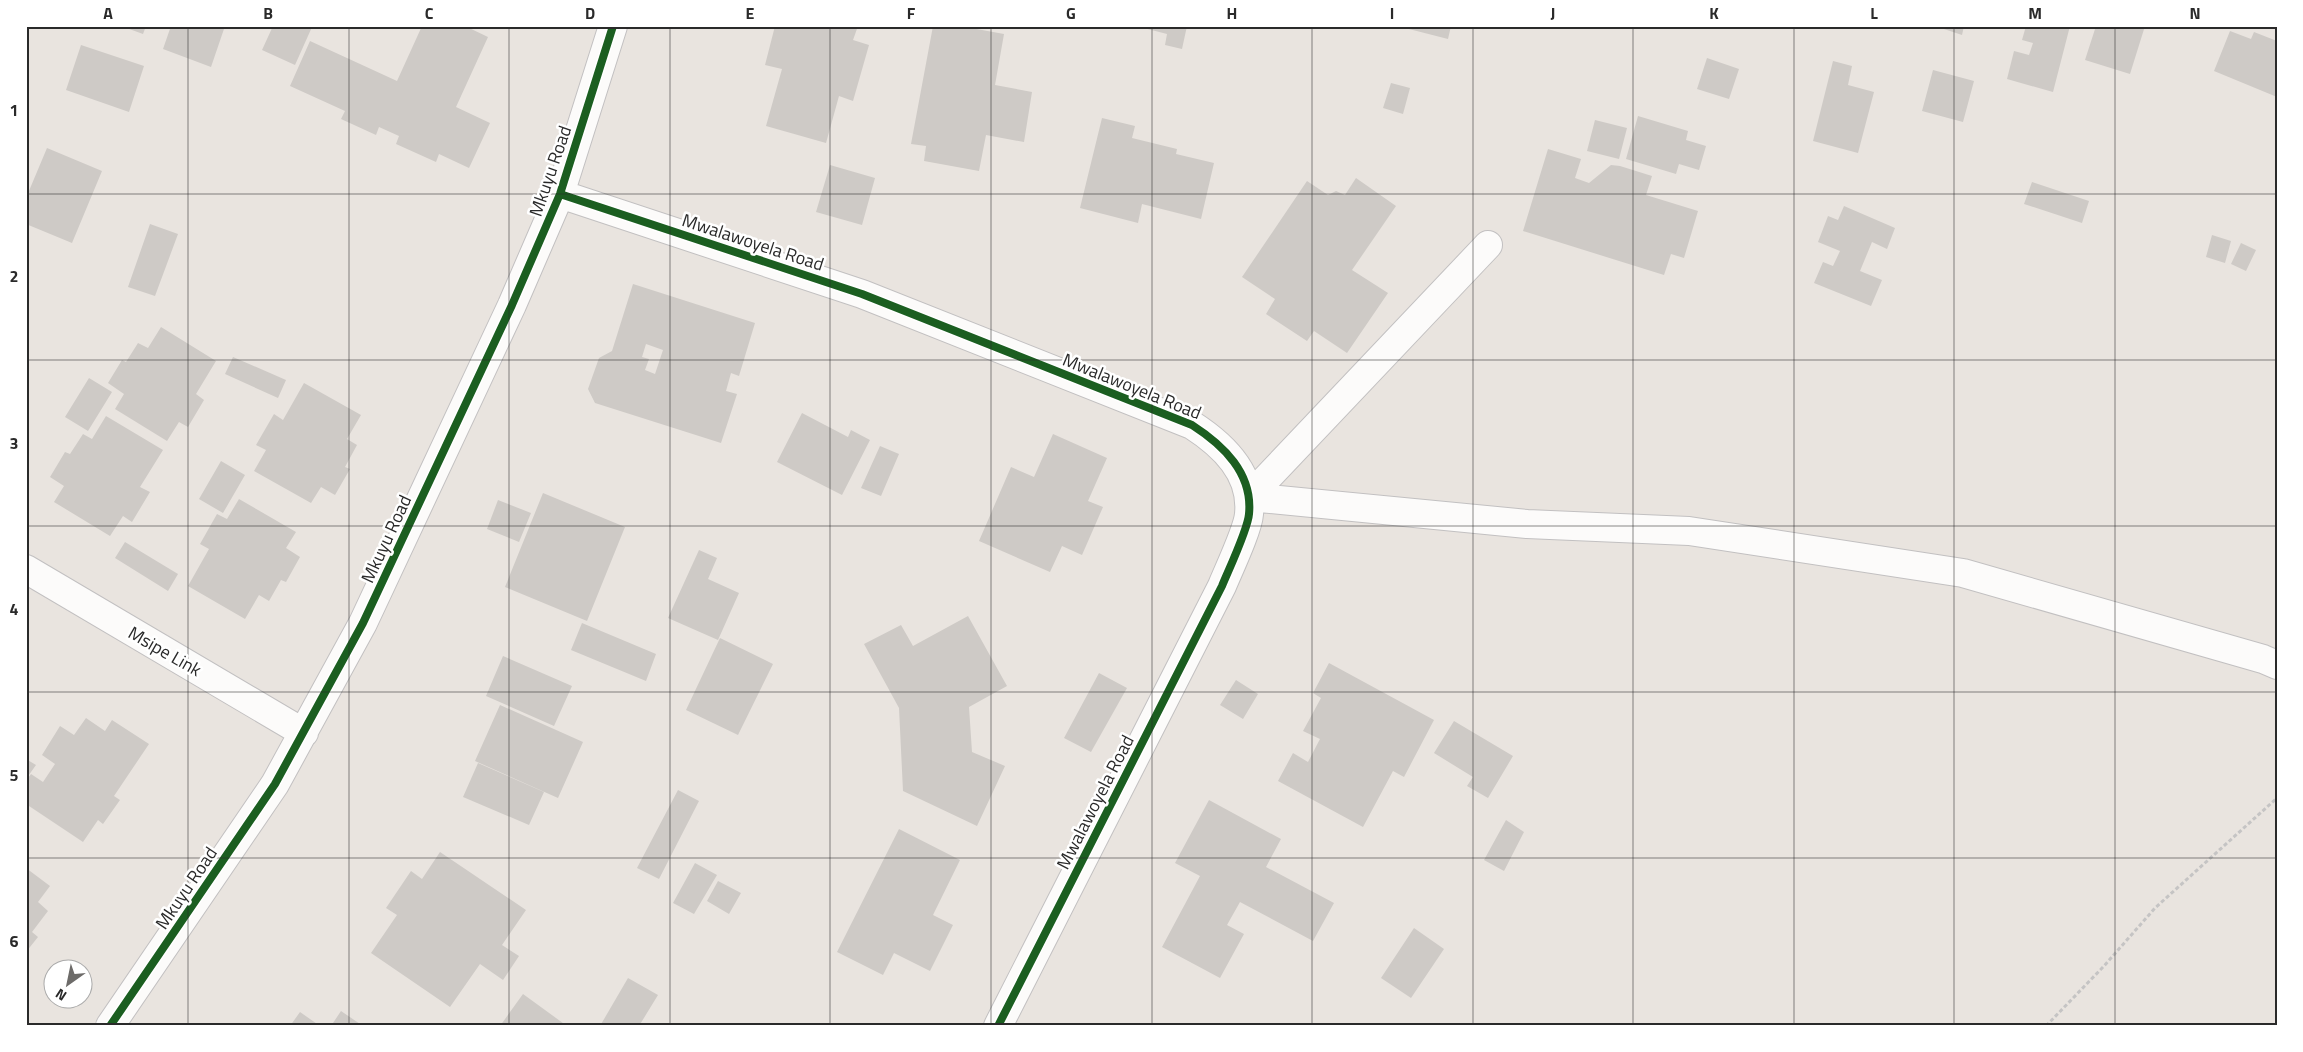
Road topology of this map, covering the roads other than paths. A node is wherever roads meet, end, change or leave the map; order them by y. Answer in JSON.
{"nodes":[{"id":1,"x":613,"y":26,"type":"edge"},
{"id":2,"x":560,"y":194,"type":"junction"},
{"id":3,"x":1488,"y":245,"type":"dead end"},
{"id":4,"x":1249,"y":497,"type":"junction"},
{"id":5,"x":26,"y":569,"type":"edge"},
{"id":6,"x":2277,"y":665,"type":"edge"},
{"id":7,"x":304,"y":733,"type":"junction"},
{"id":8,"x":110,"y":1026,"type":"edge"},
{"id":9,"x":998,"y":1026,"type":"edge"}],
"edges":[{"from":1,"to":2,"type":"street","name":"Mkuyu Road"},
{"from":2,"to":4,"type":"street","name":"Mwalawoyela Road"},
{"from":2,"to":7,"type":"street","name":"Mkuyu Road"},
{"from":3,"to":4,"type":"street"},
{"from":4,"to":6,"type":"street"},
{"from":4,"to":9,"type":"street","name":"Mwalawoyela Road"},
{"from":5,"to":7,"type":"street","name":"Msipe Link"},
{"from":7,"to":8,"type":"street","name":"Mkuyu Road"}]}
